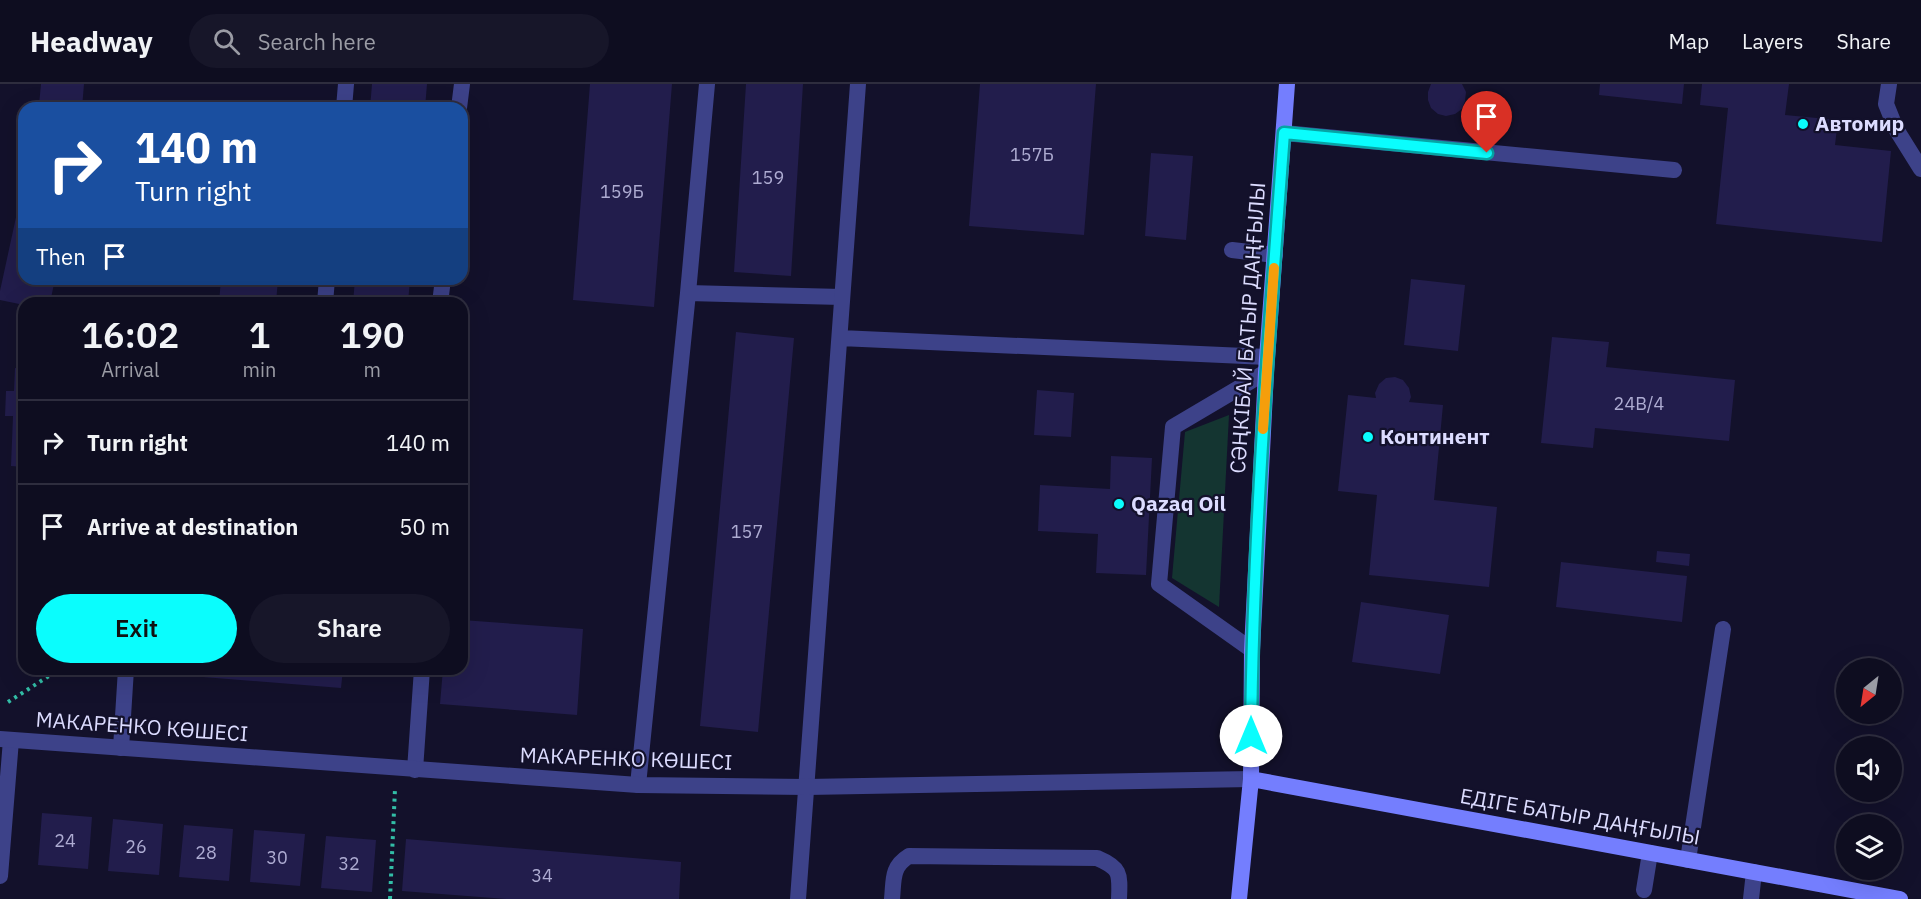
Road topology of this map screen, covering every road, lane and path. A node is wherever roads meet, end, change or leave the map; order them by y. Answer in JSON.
{"nodes":[{"id":1,"x":346,"y":84,"type":"edge"},
{"id":2,"x":462,"y":84,"type":"edge"},
{"id":3,"x":707,"y":84,"type":"edge"},
{"id":4,"x":858,"y":84,"type":"edge"},
{"id":5,"x":1287,"y":84,"type":"edge"},
{"id":6,"x":1889,"y":84,"type":"edge"},
{"id":7,"x":344,"y":102,"type":"edge"},
{"id":8,"x":460,"y":102,"type":"edge"},
{"id":9,"x":1284,"y":133,"type":"junction"},
{"id":10,"x":1921,"y":169,"type":"edge"},
{"id":11,"x":1674,"y":170,"type":"dead end"},
{"id":12,"x":1232,"y":250,"type":"dead end"},
{"id":13,"x":1275,"y":255,"type":"junction"},
{"id":14,"x":688,"y":293,"type":"junction"},
{"id":15,"x":842,"y":297,"type":"junction"},
{"id":16,"x":840,"y":338,"type":"junction"},
{"id":17,"x":1267,"y":364,"type":"junction"},
{"id":18,"x":1723,"y":629,"type":"dead end"},
{"id":19,"x":1252,"y":650,"type":"junction"},
{"id":20,"x":51,"y":675,"type":"edge"},
{"id":21,"x":126,"y":675,"type":"edge"},
{"id":22,"x":422,"y":675,"type":"edge"},
{"id":23,"x":8,"y":702,"type":"dead end"},
{"id":24,"x":5,"y":740,"type":"edge"},
{"id":25,"x":122,"y":748,"type":"junction"},
{"id":26,"x":396,"y":769,"type":"junction"},
{"id":27,"x":415,"y":770,"type":"junction"},
{"id":28,"x":1251,"y":779,"type":"junction"},
{"id":29,"x":638,"y":785,"type":"junction"},
{"id":30,"x":807,"y":787,"type":"junction"},
{"id":31,"x":1650,"y":853,"type":"junction"},
{"id":32,"x":1688,"y":860,"type":"junction"},
{"id":33,"x":1754,"y":872,"type":"junction"},
{"id":34,"x":0,"y":876,"type":"edge"},
{"id":35,"x":1644,"y":890,"type":"dead end"},
{"id":36,"x":390,"y":899,"type":"edge"},
{"id":37,"x":798,"y":899,"type":"edge"},
{"id":38,"x":892,"y":899,"type":"edge"},
{"id":39,"x":1119,"y":899,"type":"edge"},
{"id":40,"x":1239,"y":899,"type":"edge"},
{"id":41,"x":1751,"y":899,"type":"edge"},
{"id":42,"x":1900,"y":899,"type":"edge"}],
"edges":[{"from":1,"to":7,"type":"street"},
{"from":2,"to":8,"type":"street"},
{"from":3,"to":14,"type":"street"},
{"from":4,"to":15,"type":"street"},
{"from":5,"to":9,"type":"main road","name":"СӘҢКІБАЙ БАТЫР ДАҢҒЫЛЫ"},
{"from":6,"to":10,"type":"street"},
{"from":9,"to":11,"type":"street"},
{"from":9,"to":13,"type":"main road","name":"СӘҢКІБАЙ БАТЫР ДАҢҒЫЛЫ"},
{"from":12,"to":13,"type":"street"},
{"from":13,"to":17,"type":"main road","name":"СӘҢКІБАЙ БАТЫР ДАҢҒЫЛЫ"},
{"from":14,"to":15,"type":"street"},
{"from":14,"to":29,"type":"street"},
{"from":15,"to":16,"type":"street"},
{"from":16,"to":17,"type":"street"},
{"from":16,"to":30,"type":"street"},
{"from":17,"to":19,"type":"main road","name":"СӘҢКІБАЙ БАТЫР ДАҢҒЫЛЫ"},
{"from":17,"to":19,"type":"street"},
{"from":18,"to":32,"type":"street"},
{"from":19,"to":28,"type":"main road","name":"СӘҢКІБАЙ БАТЫР ДАҢҒЫЛЫ"},
{"from":20,"to":23,"type":"path"},
{"from":21,"to":25,"type":"street"},
{"from":22,"to":27,"type":"street"},
{"from":24,"to":25,"type":"street","name":"МАКАРЕНКО КӨШЕСІ"},
{"from":24,"to":34,"type":"street"},
{"from":25,"to":26,"type":"street","name":"МАКАРЕНКО КӨШЕСІ"},
{"from":26,"to":27,"type":"street","name":"МАКАРЕНКО КӨШЕСІ"},
{"from":26,"to":36,"type":"path"},
{"from":27,"to":29,"type":"street","name":"МАКАРЕНКО КӨШЕСІ"},
{"from":28,"to":30,"type":"street","name":"МАКАРЕНКО КӨШЕСІ"},
{"from":28,"to":31,"type":"main road","name":"ЕДІГЕ БАТЫР ДАҢҒЫЛЫ"},
{"from":28,"to":40,"type":"main road","name":"СӘҢКІБАЙ БАТЫР ДАҢҒЫЛЫ"},
{"from":29,"to":30,"type":"street","name":"МАКАРЕНКО КӨШЕСІ"},
{"from":30,"to":37,"type":"street"},
{"from":31,"to":32,"type":"main road","name":"ЕДІГЕ БАТЫР ДАҢҒЫЛЫ"},
{"from":31,"to":35,"type":"street"},
{"from":32,"to":33,"type":"main road","name":"ЕДІГЕ БАТЫР ДАҢҒЫЛЫ"},
{"from":33,"to":41,"type":"street"},
{"from":33,"to":42,"type":"main road","name":"ЕДІГЕ БАТЫР ДАҢҒЫЛЫ"},
{"from":38,"to":39,"type":"street"}]}
